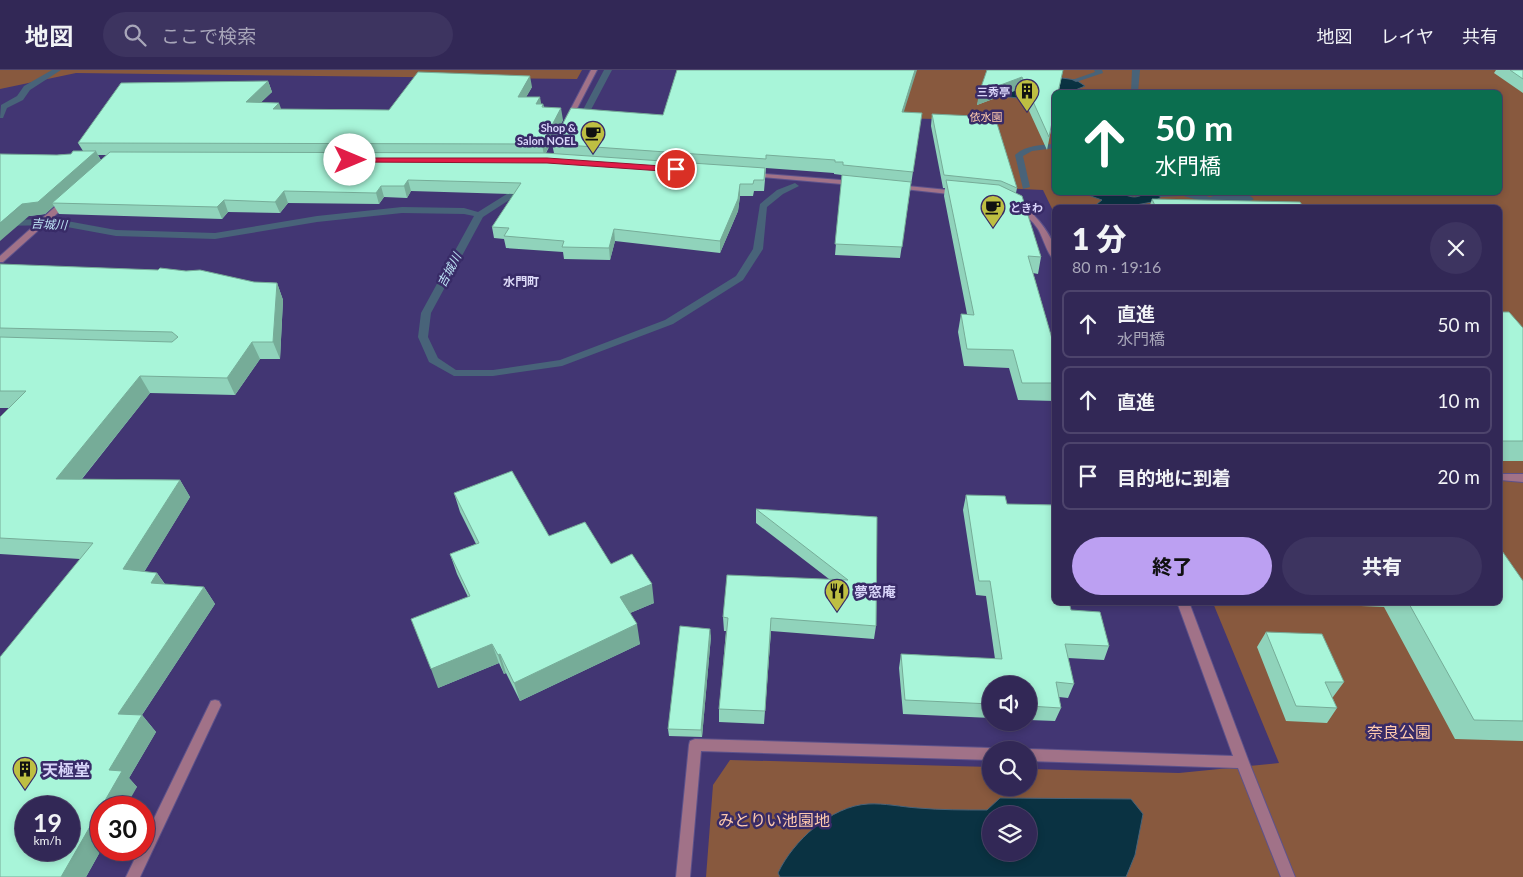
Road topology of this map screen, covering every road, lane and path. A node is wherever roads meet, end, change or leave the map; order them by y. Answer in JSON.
{"nodes":[{"id":1,"x":594,"y":70,"type":"edge"},
{"id":2,"x":564,"y":128,"type":"edge"},
{"id":3,"x":747,"y":175,"type":"edge"},
{"id":4,"x":863,"y":184,"type":"edge"},
{"id":5,"x":892,"y":187,"type":"edge"},
{"id":6,"x":970,"y":194,"type":"edge"},
{"id":7,"x":70,"y":198,"type":"edge"},
{"id":8,"x":1007,"y":201,"type":"edge"},
{"id":9,"x":1052,"y":249,"type":"edge"},
{"id":10,"x":0,"y":260,"type":"edge"},
{"id":11,"x":1502,"y":477,"type":"edge"},
{"id":12,"x":1523,"y":478,"type":"edge"},
{"id":13,"x":1184,"y":605,"type":"edge"},
{"id":14,"x":215,"y":706,"type":"dead end"},
{"id":15,"x":982,"y":754,"type":"edge"},
{"id":16,"x":1037,"y":755,"type":"edge"},
{"id":17,"x":1242,"y":762,"type":"junction"},
{"id":18,"x":133,"y":877,"type":"edge"},
{"id":19,"x":683,"y":877,"type":"edge"},
{"id":20,"x":1288,"y":877,"type":"edge"}],
"edges":[{"from":1,"to":2,"type":"street"},
{"from":3,"to":4,"type":"street"},
{"from":5,"to":6,"type":"street"},
{"from":7,"to":10,"type":"street"},
{"from":8,"to":9,"type":"street"},
{"from":11,"to":12,"type":"street"},
{"from":13,"to":17,"type":"street"},
{"from":14,"to":18,"type":"street"},
{"from":15,"to":19,"type":"street"},
{"from":16,"to":17,"type":"street"},
{"from":17,"to":20,"type":"street"}]}
